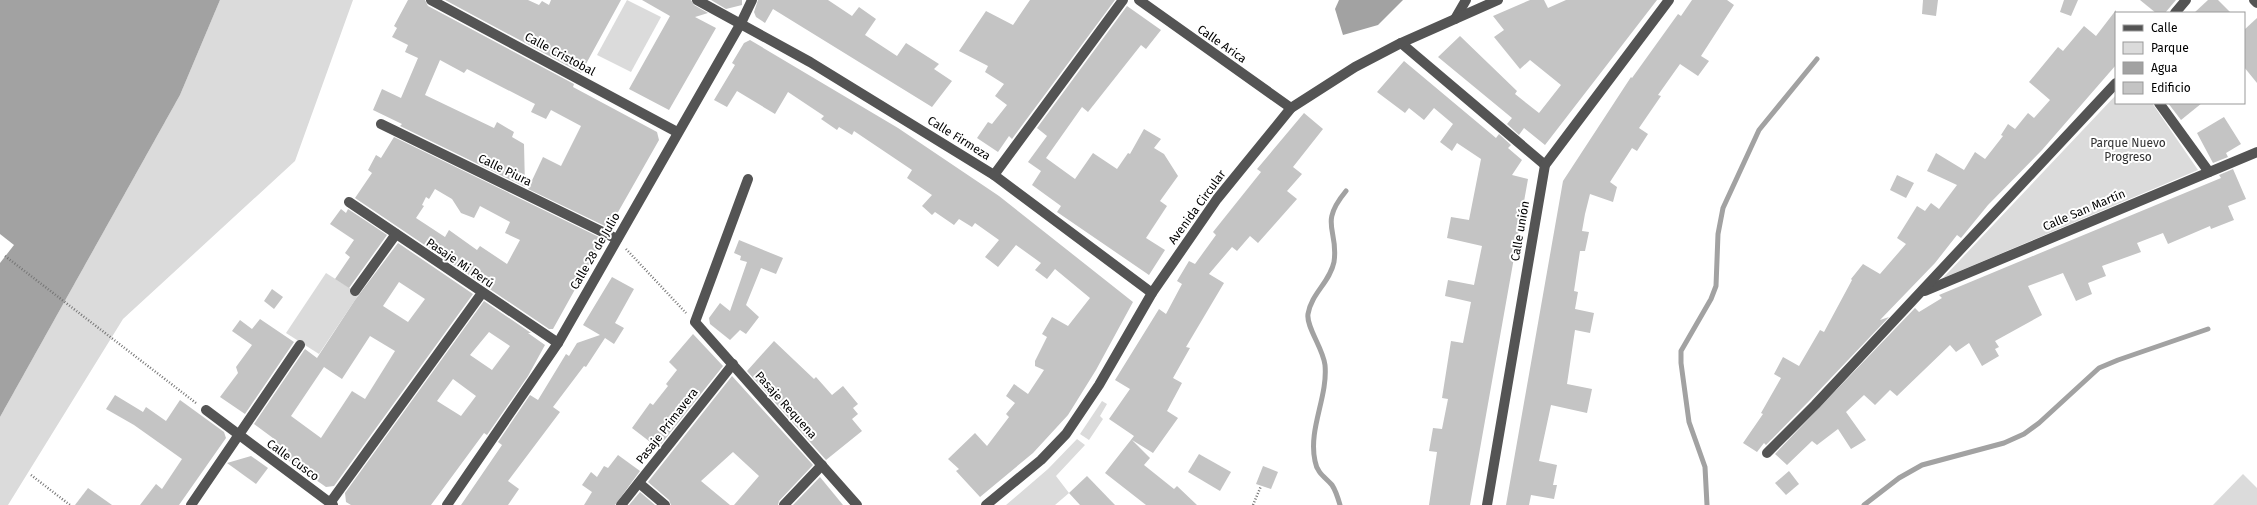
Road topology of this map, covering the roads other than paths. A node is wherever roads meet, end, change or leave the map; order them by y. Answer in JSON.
{"nodes":[{"id":1,"x":431,"y":0,"type":"edge"},
{"id":2,"x":697,"y":0,"type":"edge"},
{"id":3,"x":752,"y":0,"type":"edge"},
{"id":4,"x":1123,"y":0,"type":"edge"},
{"id":5,"x":1139,"y":0,"type":"edge"},
{"id":6,"x":1466,"y":0,"type":"edge"},
{"id":7,"x":1498,"y":0,"type":"edge"},
{"id":8,"x":1669,"y":0,"type":"edge"},
{"id":9,"x":2186,"y":0,"type":"edge"},
{"id":10,"x":2254,"y":0,"type":"edge"},
{"id":11,"x":2257,"y":3,"type":"edge"},
{"id":12,"x":2176,"y":12,"type":"edge"},
{"id":13,"x":1455,"y":19,"type":"junction"},
{"id":14,"x":741,"y":23,"type":"junction"},
{"id":15,"x":1401,"y":43,"type":"junction"},
{"id":16,"x":2115,"y":85,"type":"edge"},
{"id":17,"x":2160,"y":104,"type":"edge"},
{"id":18,"x":1291,"y":108,"type":"junction"},
{"id":19,"x":381,"y":124,"type":"dead end"},
{"id":20,"x":677,"y":132,"type":"junction"},
{"id":21,"x":2257,"y":152,"type":"edge"},
{"id":22,"x":1545,"y":165,"type":"junction"},
{"id":23,"x":2209,"y":172,"type":"junction"},
{"id":24,"x":994,"y":175,"type":"junction"},
{"id":25,"x":748,"y":179,"type":"dead end"},
{"id":26,"x":349,"y":202,"type":"dead end"},
{"id":27,"x":396,"y":234,"type":"junction"},
{"id":28,"x":617,"y":239,"type":"junction"},
{"id":29,"x":355,"y":291,"type":"dead end"},
{"id":30,"x":482,"y":293,"type":"junction"},
{"id":31,"x":1152,"y":293,"type":"junction"},
{"id":32,"x":1920,"y":293,"type":"junction"},
{"id":33,"x":558,"y":343,"type":"junction"},
{"id":34,"x":300,"y":345,"type":"dead end"},
{"id":35,"x":733,"y":364,"type":"junction"},
{"id":36,"x":206,"y":410,"type":"road end"},
{"id":37,"x":238,"y":436,"type":"junction"},
{"id":38,"x":1767,"y":453,"type":"dead end"},
{"id":39,"x":822,"y":465,"type":"junction"},
{"id":40,"x":639,"y":482,"type":"junction"},
{"id":41,"x":331,"y":504,"type":"edge"},
{"id":42,"x":191,"y":505,"type":"edge"},
{"id":43,"x":447,"y":505,"type":"edge"},
{"id":44,"x":621,"y":505,"type":"edge"},
{"id":45,"x":665,"y":505,"type":"edge"},
{"id":46,"x":784,"y":505,"type":"edge"},
{"id":47,"x":857,"y":505,"type":"edge"},
{"id":48,"x":986,"y":505,"type":"edge"},
{"id":49,"x":1487,"y":505,"type":"edge"}],
"edges":[{"from":1,"to":20,"type":"street","name":"Calle Cristobal"},
{"from":2,"to":14,"type":"street","name":"Calle Firmeza"},
{"from":3,"to":14,"type":"street","name":"Calle 28 de Julio"},
{"from":4,"to":24,"type":"street"},
{"from":5,"to":18,"type":"street","name":"Calle Arica"},
{"from":6,"to":13,"type":"street"},
{"from":7,"to":13,"type":"street","name":"Avenida Circular"},
{"from":8,"to":22,"type":"street","name":"Calle unión"},
{"from":9,"to":12,"type":"street"},
{"from":10,"to":11,"type":"street"},
{"from":13,"to":15,"type":"street","name":"Avenida Circular"},
{"from":14,"to":20,"type":"street","name":"Calle 28 de Julio"},
{"from":14,"to":24,"type":"street","name":"Calle Firmeza"},
{"from":15,"to":18,"type":"street","name":"Avenida Circular"},
{"from":15,"to":22,"type":"street"},
{"from":16,"to":32,"type":"street"},
{"from":17,"to":23,"type":"street"},
{"from":18,"to":31,"type":"street","name":"Avenida Circular"},
{"from":19,"to":28,"type":"street","name":"Calle Piura"},
{"from":20,"to":28,"type":"street","name":"Calle 28 de Julio"},
{"from":21,"to":23,"type":"street","name":"Calle San Martín"},
{"from":22,"to":49,"type":"street","name":"Calle unión"},
{"from":23,"to":32,"type":"street","name":"Calle San Martín"},
{"from":24,"to":31,"type":"street","name":"Calle Firmeza"},
{"from":25,"to":35,"type":"street","name":"Pasaje Requena"},
{"from":26,"to":27,"type":"street","name":"Pasaje Mi Perú"},
{"from":27,"to":29,"type":"street"},
{"from":27,"to":30,"type":"street","name":"Pasaje Mi Perú"},
{"from":28,"to":33,"type":"street","name":"Calle 28 de Julio"},
{"from":30,"to":33,"type":"street","name":"Pasaje Mi Perú"},
{"from":30,"to":41,"type":"street"},
{"from":31,"to":48,"type":"street","name":"Avenida Circular"},
{"from":32,"to":38,"type":"street"},
{"from":33,"to":43,"type":"street","name":"Calle 28 de Julio"},
{"from":34,"to":37,"type":"street"},
{"from":35,"to":39,"type":"street","name":"Pasaje Requena"},
{"from":35,"to":40,"type":"street","name":"Pasaje Primavera"},
{"from":36,"to":37,"type":"street","name":"Calle Cusco"},
{"from":37,"to":41,"type":"street","name":"Calle Cusco"},
{"from":37,"to":42,"type":"street"},
{"from":39,"to":46,"type":"street"},
{"from":39,"to":47,"type":"street","name":"Pasaje Requena"},
{"from":40,"to":44,"type":"street","name":"Pasaje Primavera"},
{"from":40,"to":45,"type":"street"}]}
